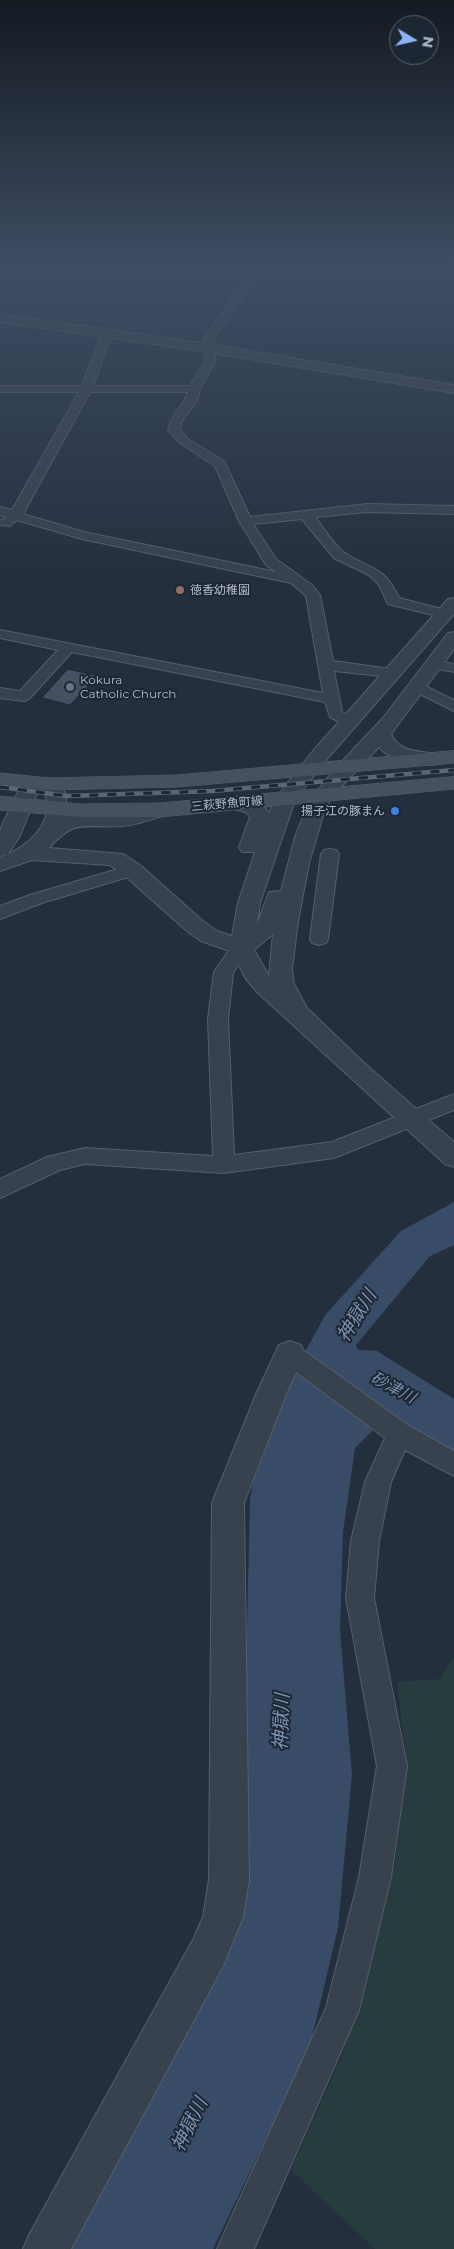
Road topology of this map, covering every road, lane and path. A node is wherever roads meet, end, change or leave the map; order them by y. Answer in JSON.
{"nodes":[{"id":1,"x":92,"y":373,"type":"edge"},
{"id":2,"x":203,"y":373,"type":"edge"},
{"id":3,"x":358,"y":373,"type":"edge"},
{"id":4,"x":0,"y":389,"type":"edge"},
{"id":5,"x":86,"y":389,"type":"junction"},
{"id":6,"x":194,"y":389,"type":"junction"},
{"id":7,"x":454,"y":389,"type":"edge"},
{"id":8,"x":454,"y":510,"type":"edge"},
{"id":9,"x":0,"y":511,"type":"edge"},
{"id":10,"x":306,"y":515,"type":"junction"},
{"id":11,"x":15,"y":516,"type":"junction"},
{"id":12,"x":245,"y":521,"type":"junction"},
{"id":13,"x":0,"y":526,"type":"edge"},
{"id":14,"x":297,"y":581,"type":"junction"},
{"id":15,"x":449,"y":609,"type":"edge"},
{"id":16,"x":0,"y":634,"type":"edge"},
{"id":17,"x":454,"y":637,"type":"edge"},
{"id":18,"x":68,"y":648,"type":"junction"},
{"id":19,"x":433,"y":664,"type":"junction"},
{"id":20,"x":326,"y":665,"type":"junction"},
{"id":21,"x":454,"y":668,"type":"edge"},
{"id":22,"x":391,"y":673,"type":"junction"},
{"id":23,"x":419,"y":688,"type":"junction"},
{"id":24,"x":0,"y":693,"type":"edge"},
{"id":25,"x":332,"y":699,"type":"junction"},
{"id":26,"x":454,"y":706,"type":"edge"},
{"id":27,"x":349,"y":721,"type":"junction"},
{"id":28,"x":381,"y":734,"type":"junction"},
{"id":29,"x":445,"y":758,"type":"edge"},
{"id":30,"x":349,"y":767,"type":"junction"},
{"id":31,"x":317,"y":769,"type":"junction"},
{"id":32,"x":0,"y":779,"type":"edge"},
{"id":33,"x":454,"y":783,"type":"edge"},
{"id":34,"x":49,"y":784,"type":"junction"},
{"id":35,"x":304,"y":797,"type":"junction"},
{"id":36,"x":10,"y":804,"type":"edge"},
{"id":37,"x":236,"y":804,"type":"junction"},
{"id":38,"x":56,"y":810,"type":"junction"},
{"id":39,"x":160,"y":810,"type":"junction"},
{"id":40,"x":311,"y":822,"type":"junction"},
{"id":41,"x":49,"y":834,"type":"junction"},
{"id":42,"x":0,"y":849,"type":"edge"},
{"id":43,"x":30,"y":853,"type":"junction"},
{"id":44,"x":0,"y":864,"type":"edge"},
{"id":45,"x":299,"y":864,"type":"junction"},
{"id":46,"x":132,"y":870,"type":"junction"},
{"id":47,"x":0,"y":912,"type":"edge"},
{"id":48,"x":320,"y":939,"type":"dead end"},
{"id":49,"x":241,"y":947,"type":"junction"},
{"id":50,"x":297,"y":1012,"type":"junction"},
{"id":51,"x":454,"y":1102,"type":"edge"},
{"id":52,"x":413,"y":1120,"type":"junction"},
{"id":53,"x":454,"y":1157,"type":"edge"},
{"id":54,"x":224,"y":1165,"type":"junction"},
{"id":55,"x":0,"y":1189,"type":"edge"},
{"id":56,"x":290,"y":1354,"type":"joint"},
{"id":57,"x":400,"y":1434,"type":"junction"},
{"id":58,"x":454,"y":1464,"type":"edge"},
{"id":59,"x":46,"y":2249,"type":"edge"},
{"id":60,"x":235,"y":2249,"type":"edge"}],
"edges":[{"from":1,"to":5,"type":"street"},
{"from":2,"to":6,"type":"street"},
{"from":3,"to":7,"type":"street"},
{"from":4,"to":5,"type":"street"},
{"from":5,"to":6,"type":"street"},
{"from":5,"to":11,"type":"street"},
{"from":6,"to":12,"type":"street"},
{"from":8,"to":10,"type":"street"},
{"from":9,"to":11,"type":"street"},
{"from":10,"to":12,"type":"street"},
{"from":10,"to":15,"type":"street"},
{"from":11,"to":13,"type":"street"},
{"from":11,"to":14,"type":"street"},
{"from":12,"to":14,"type":"street"},
{"from":14,"to":20,"type":"street"},
{"from":15,"to":22,"type":"street"},
{"from":16,"to":18,"type":"street"},
{"from":17,"to":19,"type":"street"},
{"from":18,"to":24,"type":"street"},
{"from":18,"to":25,"type":"street"},
{"from":19,"to":21,"type":"street"},
{"from":19,"to":23,"type":"street"},
{"from":19,"to":31,"type":"street"},
{"from":20,"to":22,"type":"street"},
{"from":20,"to":25,"type":"street"},
{"from":22,"to":27,"type":"street"},
{"from":23,"to":26,"type":"street"},
{"from":23,"to":28,"type":"street"},
{"from":25,"to":27,"type":"street"},
{"from":27,"to":31,"type":"street"},
{"from":28,"to":29,"type":"street"},
{"from":28,"to":30,"type":"street"},
{"from":29,"to":30,"type":"main road","name":"三萩野魚町線"},
{"from":30,"to":31,"type":"main road","name":"三萩野魚町線"},
{"from":30,"to":35,"type":"street"},
{"from":31,"to":34,"type":"main road","name":"三萩野魚町線"},
{"from":31,"to":35,"type":"street"},
{"from":32,"to":34,"type":"main road","name":"三萩野魚町線"},
{"from":33,"to":35,"type":"main road","name":"三萩野魚町線"},
{"from":34,"to":36,"type":"street"},
{"from":34,"to":38,"type":"street"},
{"from":35,"to":37,"type":"main road","name":"三萩野魚町線"},
{"from":35,"to":40,"type":"street"},
{"from":35,"to":49,"type":"street"},
{"from":36,"to":38,"type":"main road","name":"三萩野魚町線"},
{"from":36,"to":42,"type":"street"},
{"from":37,"to":39,"type":"main road","name":"三萩野魚町線"},
{"from":37,"to":49,"type":"street"},
{"from":38,"to":39,"type":"main road","name":"三萩野魚町線"},
{"from":38,"to":41,"type":"street"},
{"from":39,"to":41,"type":"street"},
{"from":40,"to":45,"type":"street"},
{"from":40,"to":49,"type":"street"},
{"from":41,"to":43,"type":"street"},
{"from":43,"to":44,"type":"street"},
{"from":43,"to":46,"type":"street"},
{"from":45,"to":48,"type":"street"},
{"from":45,"to":50,"type":"street"},
{"from":46,"to":47,"type":"street"},
{"from":46,"to":49,"type":"street"},
{"from":49,"to":50,"type":"street"},
{"from":49,"to":54,"type":"street"},
{"from":50,"to":52,"type":"street"},
{"from":51,"to":52,"type":"street"},
{"from":52,"to":53,"type":"street"},
{"from":52,"to":54,"type":"street"},
{"from":54,"to":55,"type":"street"},
{"from":56,"to":57,"type":"street"},
{"from":56,"to":59,"type":"street"},
{"from":57,"to":58,"type":"street"},
{"from":57,"to":60,"type":"street"}]}
